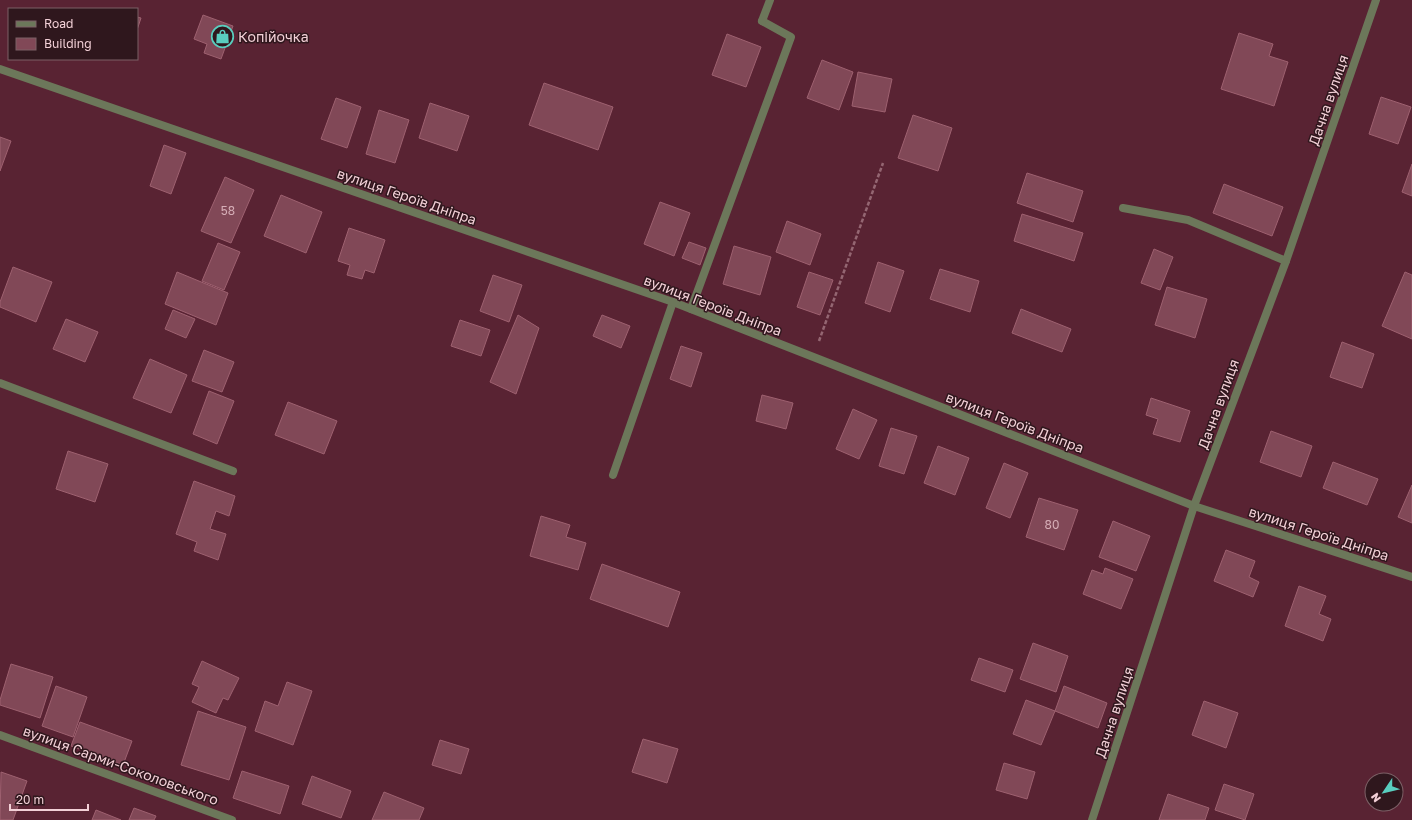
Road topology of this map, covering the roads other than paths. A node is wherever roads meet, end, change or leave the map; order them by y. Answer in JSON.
{"nodes":[{"id":1,"x":770,"y":0,"type":"edge"},
{"id":2,"x":1376,"y":0,"type":"edge"},
{"id":3,"x":0,"y":69,"type":"edge"},
{"id":4,"x":1123,"y":208,"type":"dead end"},
{"id":5,"x":1286,"y":261,"type":"junction"},
{"id":6,"x":673,"y":302,"type":"junction"},
{"id":7,"x":690,"y":309,"type":"junction"},
{"id":8,"x":0,"y":382,"type":"edge"},
{"id":9,"x":232,"y":471,"type":"dead end"},
{"id":10,"x":613,"y":474,"type":"dead end"},
{"id":11,"x":1194,"y":506,"type":"junction"},
{"id":12,"x":1412,"y":577,"type":"edge"},
{"id":13,"x":0,"y":734,"type":"edge"},
{"id":14,"x":232,"y":820,"type":"edge"},
{"id":15,"x":1092,"y":820,"type":"edge"}],
"edges":[{"from":1,"to":7,"type":"street"},
{"from":2,"to":5,"type":"street","name":"Дачна вулиця"},
{"from":3,"to":6,"type":"street","name":"вулиця Героїв Дніпра"},
{"from":4,"to":5,"type":"street"},
{"from":5,"to":11,"type":"street","name":"Дачна вулиця"},
{"from":6,"to":7,"type":"street","name":"вулиця Героїв Дніпра"},
{"from":6,"to":10,"type":"street"},
{"from":7,"to":11,"type":"street","name":"вулиця Героїв Дніпра"},
{"from":8,"to":9,"type":"street"},
{"from":11,"to":12,"type":"street","name":"вулиця Героїв Дніпра"},
{"from":11,"to":15,"type":"street","name":"Дачна вулиця"},
{"from":13,"to":14,"type":"street","name":"вулиця Сарми-Соколовського"}]}
